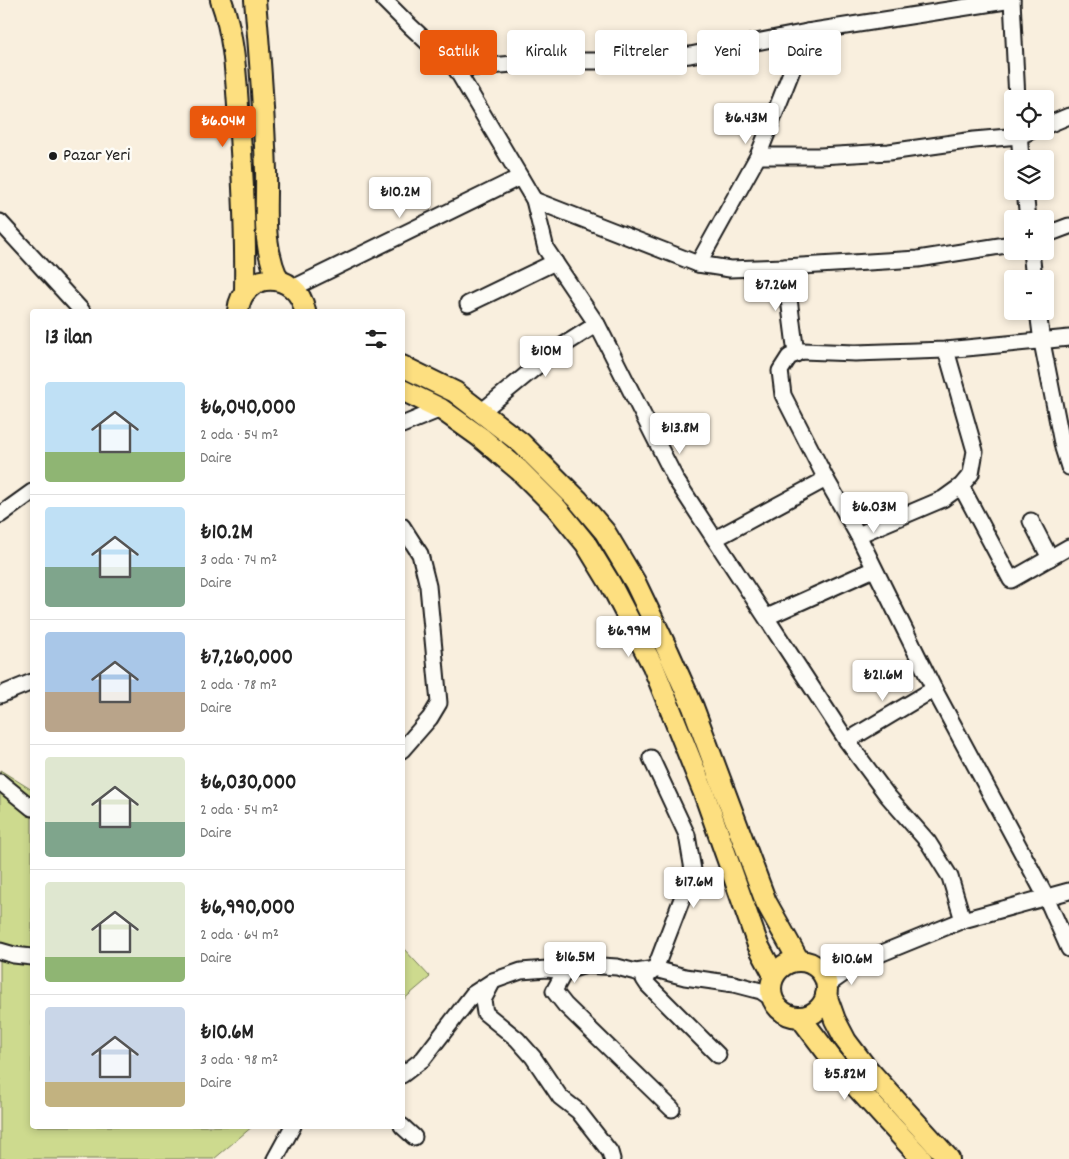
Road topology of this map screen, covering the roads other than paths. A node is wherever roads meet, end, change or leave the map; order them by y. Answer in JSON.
{"nodes":[{"id":1,"x":221,"y":0,"type":"edge"},
{"id":2,"x":255,"y":0,"type":"edge"},
{"id":3,"x":384,"y":0,"type":"edge"},
{"id":4,"x":1012,"y":0,"type":"edge"},
{"id":5,"x":820,"y":30,"type":"edge"},
{"id":6,"x":420,"y":35,"type":"edge"},
{"id":7,"x":769,"y":39,"type":"edge"},
{"id":8,"x":497,"y":65,"type":"edge"},
{"id":9,"x":460,"y":75,"type":"edge"},
{"id":10,"x":790,"y":75,"type":"edge"},
{"id":11,"x":1017,"y":90,"type":"edge"},
{"id":12,"x":1069,"y":116,"type":"edge"},
{"id":13,"x":1054,"y":122,"type":"edge"},
{"id":14,"x":1004,"y":136,"type":"edge"},
{"id":15,"x":758,"y":156,"type":"junction"},
{"id":16,"x":520,"y":177,"type":"junction"},
{"id":17,"x":534,"y":200,"type":"junction"},
{"id":18,"x":1069,"y":226,"type":"edge"},
{"id":19,"x":3,"y":230,"type":"edge"},
{"id":20,"x":1054,"y":232,"type":"edge"},
{"id":21,"x":1004,"y":245,"type":"edge"},
{"id":22,"x":555,"y":262,"type":"junction"},
{"id":23,"x":698,"y":264,"type":"junction"},
{"id":24,"x":785,"y":267,"type":"junction"},
{"id":25,"x":286,"y":284,"type":"junction"},
{"id":26,"x":245,"y":292,"type":"junction"},
{"id":27,"x":468,"y":304,"type":"dead end"},
{"id":28,"x":80,"y":309,"type":"edge"},
{"id":29,"x":238,"y":309,"type":"edge"},
{"id":30,"x":305,"y":309,"type":"edge"},
{"id":31,"x":1039,"y":320,"type":"edge"},
{"id":32,"x":597,"y":324,"type":"junction"},
{"id":33,"x":1069,"y":338,"type":"edge"},
{"id":34,"x":1042,"y":342,"type":"junction"},
{"id":35,"x":946,"y":350,"type":"junction"},
{"id":36,"x":796,"y":354,"type":"junction"},
{"id":37,"x":405,"y":367,"type":"edge"},
{"id":38,"x":405,"y":392,"type":"edge"},
{"id":39,"x":441,"y":410,"type":"junction"},
{"id":40,"x":481,"y":412,"type":"junction"},
{"id":41,"x":405,"y":424,"type":"edge"},
{"id":42,"x":1066,"y":448,"type":"edge"},
{"id":43,"x":1069,"y":467,"type":"edge"},
{"id":44,"x":826,"y":479,"type":"junction"},
{"id":45,"x":961,"y":486,"type":"junction"},
{"id":46,"x":30,"y":493,"type":"edge"},
{"id":47,"x":0,"y":515,"type":"edge"},
{"id":48,"x":1031,"y":521,"type":"dead end"},
{"id":49,"x":858,"y":535,"type":"junction"},
{"id":50,"x":716,"y":539,"type":"junction"},
{"id":51,"x":407,"y":546,"type":"edge"},
{"id":52,"x":1069,"y":547,"type":"edge"},
{"id":53,"x":1050,"y":558,"type":"junction"},
{"id":54,"x":874,"y":569,"type":"junction"},
{"id":55,"x":767,"y":617,"type":"junction"},
{"id":56,"x":30,"y":683,"type":"edge"},
{"id":57,"x":934,"y":689,"type":"junction"},
{"id":58,"x":0,"y":696,"type":"edge"},
{"id":59,"x":847,"y":741,"type":"junction"},
{"id":60,"x":405,"y":747,"type":"edge"},
{"id":61,"x":651,"y":758,"type":"dead end"},
{"id":62,"x":0,"y":782,"type":"edge"},
{"id":63,"x":30,"y":806,"type":"edge"},
{"id":64,"x":1069,"y":891,"type":"edge"},
{"id":65,"x":1046,"y":897,"type":"junction"},
{"id":66,"x":963,"y":920,"type":"junction"},
{"id":67,"x":1069,"y":948,"type":"edge"},
{"id":68,"x":0,"y":951,"type":"edge"},
{"id":69,"x":30,"y":957,"type":"edge"},
{"id":70,"x":860,"y":962,"type":"junction"},
{"id":71,"x":808,"y":964,"type":"junction"},
{"id":72,"x":655,"y":969,"type":"junction"},
{"id":73,"x":565,"y":970,"type":"junction"},
{"id":74,"x":493,"y":981,"type":"junction"},
{"id":75,"x":773,"y":986,"type":"junction"},
{"id":76,"x":826,"y":991,"type":"junction"},
{"id":77,"x":800,"y":1017,"type":"junction"},
{"id":78,"x":718,"y":1055,"type":"dead end"},
{"id":79,"x":405,"y":1073,"type":"edge"},
{"id":80,"x":672,"y":1108,"type":"dead end"},
{"id":81,"x":292,"y":1129,"type":"edge"},
{"id":82,"x":405,"y":1129,"type":"edge"},
{"id":83,"x":414,"y":1137,"type":"dead end"},
{"id":84,"x":279,"y":1157,"type":"edge"},
{"id":85,"x":612,"y":1159,"type":"edge"},
{"id":86,"x":922,"y":1159,"type":"edge"},
{"id":87,"x":949,"y":1159,"type":"edge"}],
"edges":[{"from":1,"to":26,"type":"main road"},
{"from":2,"to":25,"type":"main road"},
{"from":3,"to":6,"type":"street"},
{"from":4,"to":5,"type":"street"},
{"from":4,"to":11,"type":"street"},
{"from":7,"to":8,"type":"street"},
{"from":9,"to":16,"type":"street"},
{"from":10,"to":15,"type":"street"},
{"from":12,"to":13,"type":"street"},
{"from":14,"to":15,"type":"street"},
{"from":15,"to":23,"type":"street"},
{"from":16,"to":17,"type":"street"},
{"from":16,"to":25,"type":"street"},
{"from":17,"to":22,"type":"street"},
{"from":17,"to":23,"type":"street"},
{"from":18,"to":20,"type":"street"},
{"from":19,"to":28,"type":"street"},
{"from":21,"to":24,"type":"street"},
{"from":22,"to":27,"type":"street"},
{"from":22,"to":32,"type":"street"},
{"from":23,"to":24,"type":"street"},
{"from":24,"to":36,"type":"street"},
{"from":25,"to":26,"type":"main road"},
{"from":25,"to":30,"type":"main road"},
{"from":26,"to":29,"type":"main road"},
{"from":31,"to":34,"type":"street"},
{"from":32,"to":40,"type":"street"},
{"from":32,"to":50,"type":"street"},
{"from":33,"to":34,"type":"street"},
{"from":34,"to":35,"type":"street"},
{"from":34,"to":42,"type":"street"},
{"from":35,"to":36,"type":"street"},
{"from":35,"to":45,"type":"street"},
{"from":36,"to":44,"type":"street"},
{"from":37,"to":40,"type":"main road"},
{"from":38,"to":39,"type":"main road"},
{"from":39,"to":41,"type":"street"},
{"from":39,"to":75,"type":"main road"},
{"from":40,"to":71,"type":"main road"},
{"from":42,"to":43,"type":"street"},
{"from":44,"to":49,"type":"street"},
{"from":44,"to":50,"type":"street"},
{"from":45,"to":49,"type":"street"},
{"from":45,"to":53,"type":"street"},
{"from":46,"to":47,"type":"street"},
{"from":48,"to":53,"type":"street"},
{"from":49,"to":54,"type":"street"},
{"from":50,"to":55,"type":"street"},
{"from":51,"to":60,"type":"street"},
{"from":52,"to":53,"type":"street"},
{"from":54,"to":55,"type":"street"},
{"from":54,"to":57,"type":"street"},
{"from":55,"to":59,"type":"street"},
{"from":56,"to":58,"type":"street"},
{"from":57,"to":59,"type":"street"},
{"from":57,"to":65,"type":"street"},
{"from":59,"to":66,"type":"street"},
{"from":61,"to":72,"type":"street"},
{"from":62,"to":63,"type":"street"},
{"from":64,"to":65,"type":"street"},
{"from":65,"to":66,"type":"street"},
{"from":65,"to":67,"type":"street"},
{"from":66,"to":70,"type":"street"},
{"from":68,"to":69,"type":"street"},
{"from":70,"to":71,"type":"street"},
{"from":70,"to":76,"type":"street"},
{"from":71,"to":75,"type":"main road"},
{"from":71,"to":76,"type":"main road"},
{"from":72,"to":73,"type":"street"},
{"from":72,"to":75,"type":"street"},
{"from":72,"to":78,"type":"street"},
{"from":73,"to":74,"type":"street"},
{"from":73,"to":80,"type":"street"},
{"from":74,"to":79,"type":"street"},
{"from":74,"to":85,"type":"street"},
{"from":75,"to":77,"type":"main road"},
{"from":76,"to":77,"type":"main road"},
{"from":76,"to":87,"type":"main road"},
{"from":77,"to":86,"type":"main road"},
{"from":81,"to":84,"type":"street"},
{"from":82,"to":83,"type":"street"}]}
